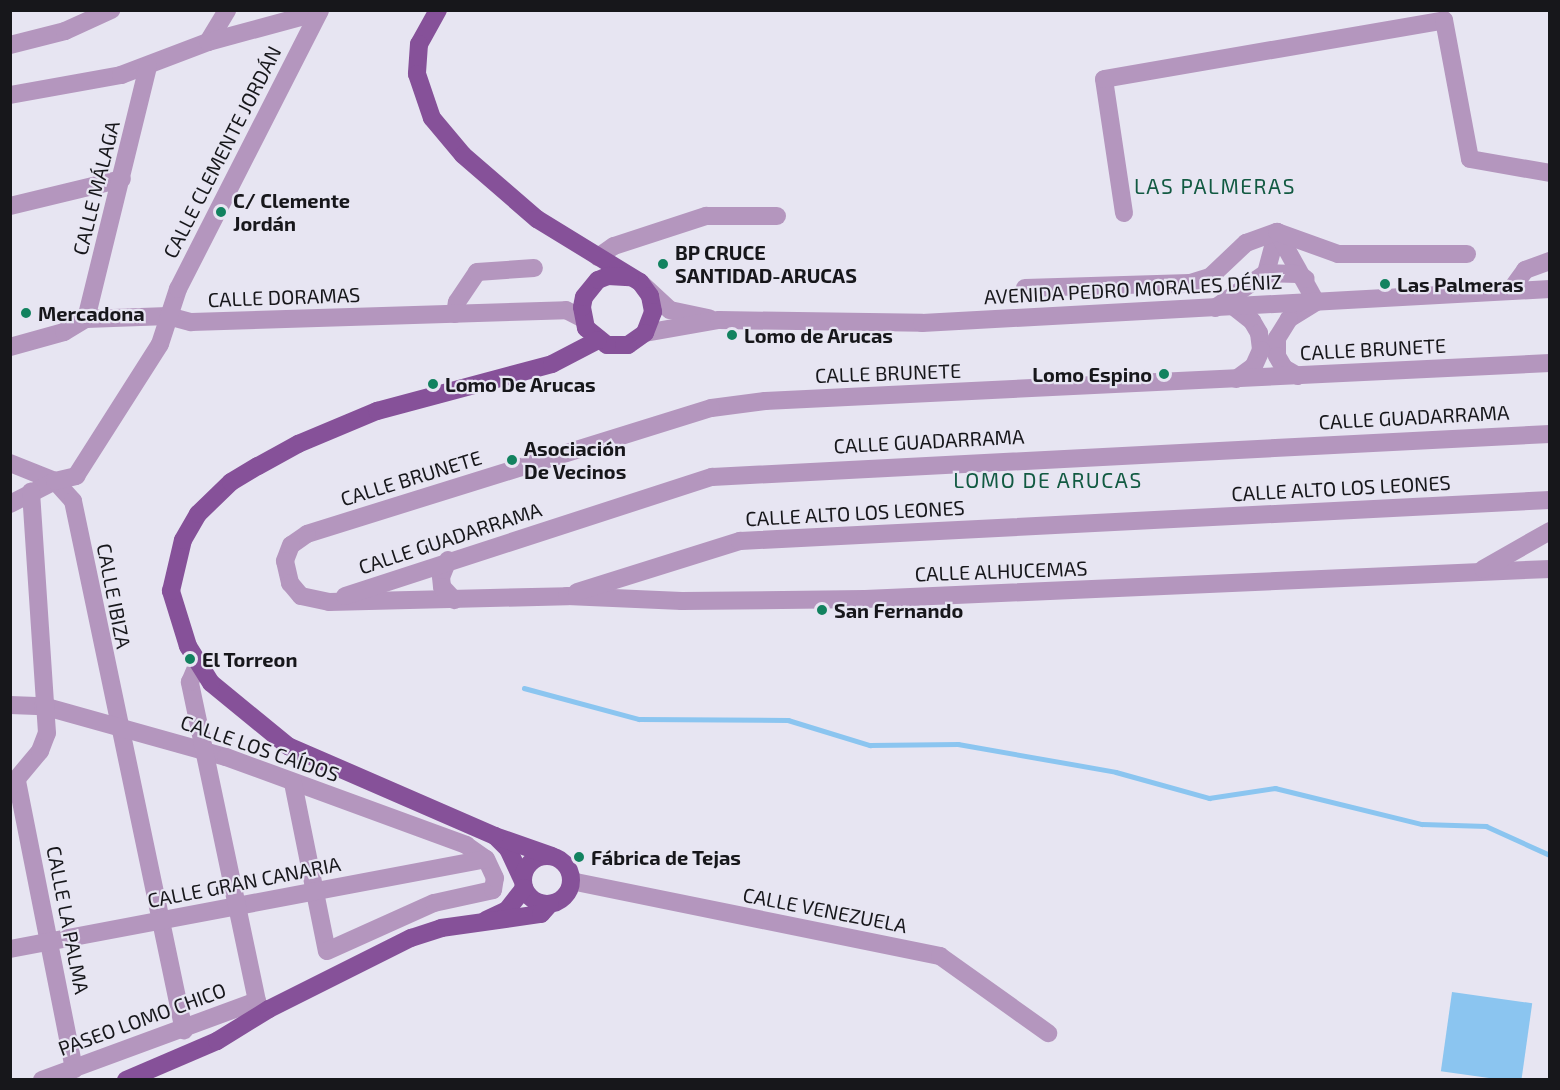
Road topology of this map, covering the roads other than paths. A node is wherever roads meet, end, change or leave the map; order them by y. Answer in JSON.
{"nodes":[{"id":1,"x":111,"y":10,"type":"edge"},
{"id":2,"x":227,"y":10,"type":"edge"},
{"id":3,"x":438,"y":10,"type":"edge"},
{"id":4,"x":320,"y":11,"type":"edge"},
{"id":5,"x":208,"y":42,"type":"junction"},
{"id":6,"x":10,"y":45,"type":"edge"},
{"id":7,"x":148,"y":67,"type":"junction"},
{"id":8,"x":10,"y":95,"type":"edge"},
{"id":9,"x":1550,"y":173,"type":"edge"},
{"id":10,"x":122,"y":179,"type":"junction"},
{"id":11,"x":10,"y":206,"type":"edge"},
{"id":12,"x":1124,"y":213,"type":"dead end"},
{"id":13,"x":777,"y":216,"type":"dead end"},
{"id":14,"x":1277,"y":232,"type":"junction"},
{"id":15,"x":572,"y":241,"type":"junction"},
{"id":16,"x":1467,"y":254,"type":"dead end"},
{"id":17,"x":598,"y":257,"type":"junction"},
{"id":18,"x":1550,"y":261,"type":"edge"},
{"id":19,"x":534,"y":268,"type":"dead end"},
{"id":20,"x":1266,"y":273,"type":"junction"},
{"id":21,"x":1298,"y":274,"type":"junction"},
{"id":22,"x":635,"y":280,"type":"junction"},
{"id":23,"x":1025,"y":288,"type":"dead end"},
{"id":24,"x":1550,"y":289,"type":"edge"},
{"id":25,"x":1510,"y":291,"type":"junction"},
{"id":26,"x":587,"y":292,"type":"junction"},
{"id":27,"x":1341,"y":300,"type":"junction"},
{"id":28,"x":1316,"y":302,"type":"junction"},
{"id":29,"x":1234,"y":307,"type":"junction"},
{"id":30,"x":1215,"y":308,"type":"junction"},
{"id":31,"x":566,"y":310,"type":"junction"},
{"id":32,"x":455,"y":314,"type":"junction"},
{"id":33,"x":168,"y":316,"type":"junction"},
{"id":34,"x":86,"y":319,"type":"junction"},
{"id":35,"x":719,"y":320,"type":"junction"},
{"id":36,"x":589,"y":329,"type":"junction"},
{"id":37,"x":645,"y":333,"type":"junction"},
{"id":38,"x":10,"y":347,"type":"edge"},
{"id":39,"x":1550,"y":363,"type":"edge"},
{"id":40,"x":1298,"y":376,"type":"junction"},
{"id":41,"x":1236,"y":379,"type":"junction"},
{"id":42,"x":1550,"y":434,"type":"edge"},
{"id":43,"x":10,"y":463,"type":"edge"},
{"id":44,"x":55,"y":481,"type":"junction"},
{"id":45,"x":32,"y":492,"type":"junction"},
{"id":46,"x":1550,"y":500,"type":"edge"},
{"id":47,"x":10,"y":504,"type":"edge"},
{"id":48,"x":1550,"y":531,"type":"edge"},
{"id":49,"x":448,"y":560,"type":"junction"},
{"id":50,"x":1550,"y":569,"type":"edge"},
{"id":51,"x":1479,"y":571,"type":"junction"},
{"id":52,"x":290,"y":583,"type":"joint"},
{"id":53,"x":567,"y":596,"type":"junction"},
{"id":54,"x":454,"y":600,"type":"junction"},
{"id":55,"x":329,"y":602,"type":"junction"},
{"id":56,"x":198,"y":663,"type":"junction"},
{"id":57,"x":10,"y":705,"type":"edge"},
{"id":58,"x":43,"y":706,"type":"junction"},
{"id":59,"x":120,"y":726,"type":"junction"},
{"id":60,"x":207,"y":752,"type":"junction"},
{"id":61,"x":17,"y":776,"type":"edge"},
{"id":62,"x":293,"y":783,"type":"junction"},
{"id":63,"x":495,"y":836,"type":"junction"},
{"id":64,"x":552,"y":856,"type":"junction"},
{"id":65,"x":486,"y":859,"type":"junction"},
{"id":66,"x":571,"y":881,"type":"junction"},
{"id":67,"x":523,"y":884,"type":"junction"},
{"id":68,"x":315,"y":892,"type":"junction"},
{"id":69,"x":237,"y":904,"type":"junction"},
{"id":70,"x":550,"y":904,"type":"junction"},
{"id":71,"x":159,"y":921,"type":"junction"},
{"id":72,"x":484,"y":921,"type":"junction"},
{"id":73,"x":49,"y":941,"type":"junction"},
{"id":74,"x":10,"y":948,"type":"edge"},
{"id":75,"x":184,"y":1031,"type":"junction"},
{"id":76,"x":1048,"y":1033,"type":"dead end"},
{"id":77,"x":74,"y":1069,"type":"junction"},
{"id":78,"x":42,"y":1080,"type":"edge"},
{"id":79,"x":126,"y":1080,"type":"edge"}],
"edges":[{"from":1,"to":6,"type":"street"},
{"from":2,"to":5,"type":"street"},
{"from":3,"to":15,"type":"main road"},
{"from":4,"to":5,"type":"street"},
{"from":4,"to":33,"type":"street","name":"CALLE CLEMENTE JORDÁN"},
{"from":5,"to":7,"type":"street"},
{"from":7,"to":8,"type":"street"},
{"from":7,"to":10,"type":"street","name":"CALLE MÁLAGA"},
{"from":9,"to":12,"type":"street"},
{"from":10,"to":11,"type":"street"},
{"from":10,"to":34,"type":"street","name":"CALLE MÁLAGA"},
{"from":13,"to":17,"type":"street"},
{"from":14,"to":16,"type":"street"},
{"from":14,"to":20,"type":"street"},
{"from":14,"to":21,"type":"street"},
{"from":14,"to":23,"type":"street"},
{"from":15,"to":17,"type":"main road"},
{"from":15,"to":26,"type":"main road"},
{"from":17,"to":22,"type":"main road"},
{"from":18,"to":25,"type":"street"},
{"from":19,"to":32,"type":"street"},
{"from":20,"to":21,"type":"street"},
{"from":20,"to":30,"type":"street"},
{"from":21,"to":27,"type":"street"},
{"from":21,"to":28,"type":"street"},
{"from":22,"to":26,"type":"main road"},
{"from":22,"to":35,"type":"street"},
{"from":22,"to":37,"type":"main road"},
{"from":24,"to":25,"type":"street","name":"AVENIDA PEDRO MORALES DÉNIZ"},
{"from":25,"to":27,"type":"street","name":"AVENIDA PEDRO MORALES DÉNIZ"},
{"from":26,"to":31,"type":"street"},
{"from":26,"to":36,"type":"main road"},
{"from":27,"to":28,"type":"street","name":"AVENIDA PEDRO MORALES DÉNIZ"},
{"from":28,"to":29,"type":"street","name":"AVENIDA PEDRO MORALES DÉNIZ"},
{"from":28,"to":40,"type":"street"},
{"from":29,"to":30,"type":"street","name":"AVENIDA PEDRO MORALES DÉNIZ"},
{"from":29,"to":41,"type":"street"},
{"from":30,"to":35,"type":"street","name":"AVENIDA PEDRO MORALES DÉNIZ"},
{"from":31,"to":32,"type":"street","name":"CALLE DORAMAS"},
{"from":31,"to":36,"type":"street"},
{"from":32,"to":33,"type":"street","name":"CALLE DORAMAS"},
{"from":33,"to":34,"type":"street","name":"CALLE DORAMAS"},
{"from":33,"to":44,"type":"street","name":"CALLE CLEMENTE JORDÁN"},
{"from":34,"to":38,"type":"street","name":"CALLE DORAMAS"},
{"from":35,"to":37,"type":"street"},
{"from":36,"to":37,"type":"main road"},
{"from":36,"to":56,"type":"main road"},
{"from":39,"to":40,"type":"street","name":"CALLE BRUNETE"},
{"from":40,"to":41,"type":"street","name":"CALLE BRUNETE"},
{"from":41,"to":52,"type":"street","name":"CALLE BRUNETE"},
{"from":42,"to":49,"type":"street","name":"CALLE GUADARRAMA"},
{"from":43,"to":44,"type":"street"},
{"from":44,"to":45,"type":"street","name":"CALLE CLEMENTE JORDÁN"},
{"from":44,"to":59,"type":"street","name":"CALLE IBIZA"},
{"from":45,"to":47,"type":"street","name":"CALLE CLEMENTE JORDÁN"},
{"from":45,"to":58,"type":"street"},
{"from":46,"to":53,"type":"street","name":"CALLE ALTO LOS LEONES"},
{"from":48,"to":51,"type":"street"},
{"from":49,"to":54,"type":"street"},
{"from":49,"to":55,"type":"street","name":"CALLE GUADARRAMA"},
{"from":50,"to":51,"type":"street","name":"CALLE ALHUCEMAS"},
{"from":51,"to":53,"type":"street","name":"CALLE ALHUCEMAS"},
{"from":52,"to":55,"type":"street","name":"CALLE ALHUCEMAS"},
{"from":53,"to":54,"type":"street","name":"CALLE ALHUCEMAS"},
{"from":54,"to":55,"type":"street","name":"CALLE ALHUCEMAS"},
{"from":56,"to":60,"type":"street"},
{"from":56,"to":63,"type":"main road"},
{"from":57,"to":58,"type":"street","name":"CALLE LOS CAÍDOS"},
{"from":58,"to":59,"type":"street","name":"CALLE LOS CAÍDOS"},
{"from":58,"to":61,"type":"street"},
{"from":59,"to":60,"type":"street","name":"CALLE LOS CAÍDOS"},
{"from":59,"to":71,"type":"street","name":"CALLE IBIZA"},
{"from":60,"to":62,"type":"street","name":"CALLE LOS CAÍDOS"},
{"from":60,"to":69,"type":"street"},
{"from":61,"to":73,"type":"street","name":"CALLE LA PALMA"},
{"from":62,"to":65,"type":"street","name":"CALLE LOS CAÍDOS"},
{"from":62,"to":68,"type":"street"},
{"from":63,"to":64,"type":"main road"},
{"from":63,"to":67,"type":"main road"},
{"from":64,"to":66,"type":"main road"},
{"from":64,"to":67,"type":"main road"},
{"from":65,"to":68,"type":"street","name":"CALLE GRAN CANARIA"},
{"from":65,"to":68,"type":"street"},
{"from":66,"to":70,"type":"main road"},
{"from":66,"to":76,"type":"street","name":"CALLE VENEZUELA"},
{"from":67,"to":70,"type":"main road"},
{"from":67,"to":72,"type":"main road"},
{"from":68,"to":69,"type":"street","name":"CALLE GRAN CANARIA"},
{"from":69,"to":71,"type":"street","name":"CALLE GRAN CANARIA"},
{"from":69,"to":75,"type":"street","name":"PASEO LOMO CHICO"},
{"from":70,"to":72,"type":"main road"},
{"from":71,"to":73,"type":"street","name":"CALLE GRAN CANARIA"},
{"from":71,"to":75,"type":"street","name":"CALLE IBIZA"},
{"from":72,"to":79,"type":"main road"},
{"from":73,"to":74,"type":"street","name":"CALLE GRAN CANARIA"},
{"from":73,"to":77,"type":"street","name":"CALLE LA PALMA"},
{"from":75,"to":77,"type":"street","name":"PASEO LOMO CHICO"},
{"from":77,"to":78,"type":"street","name":"PASEO LOMO CHICO"}]}
